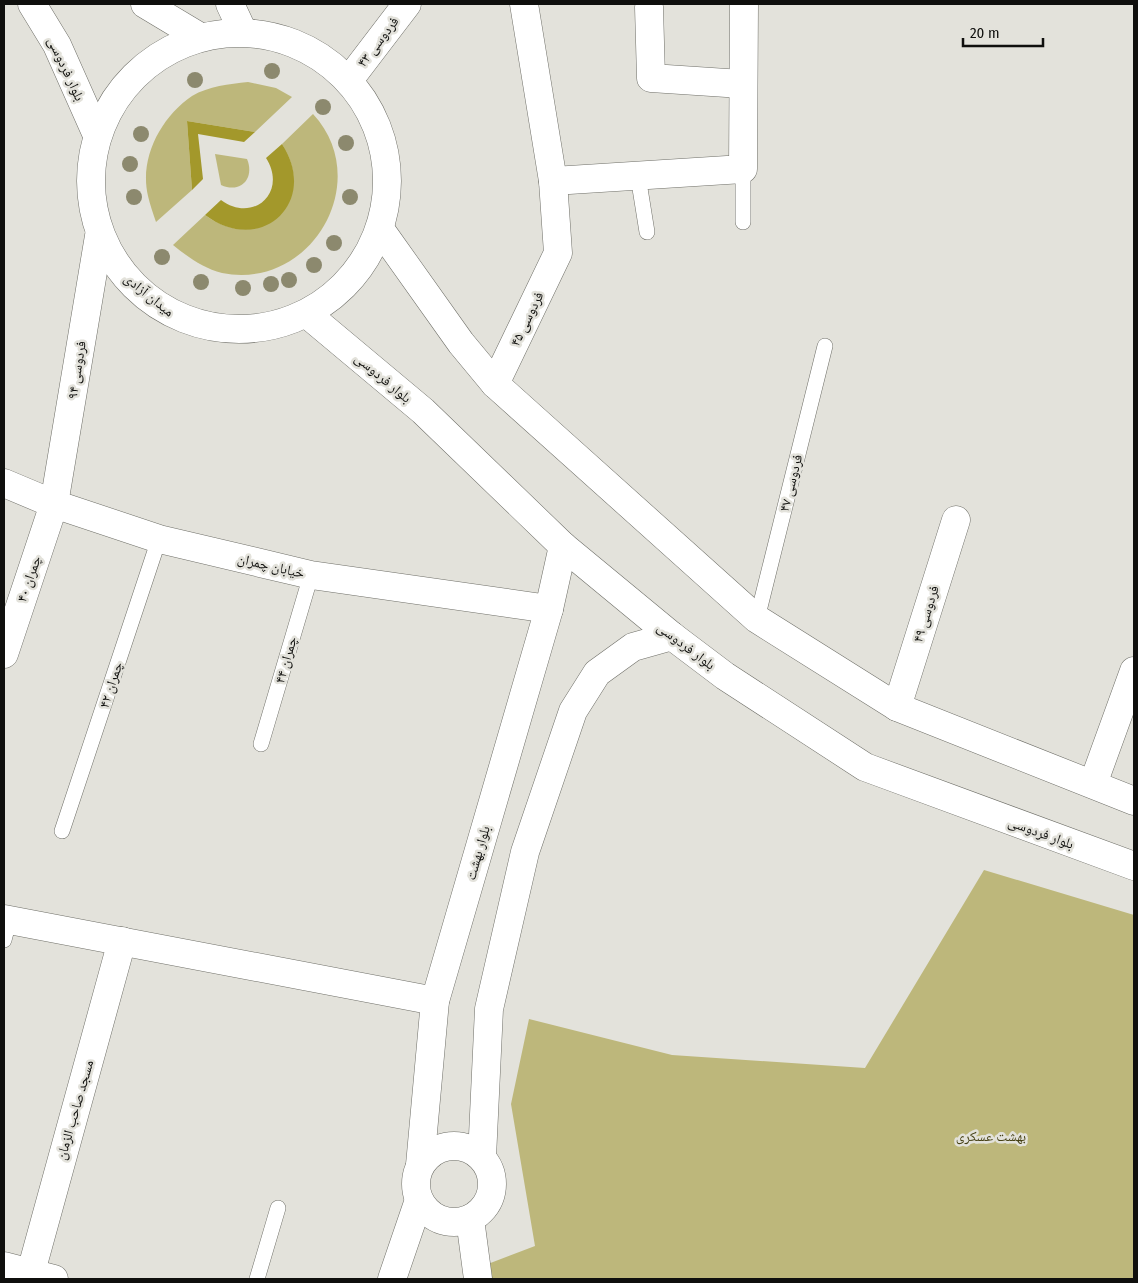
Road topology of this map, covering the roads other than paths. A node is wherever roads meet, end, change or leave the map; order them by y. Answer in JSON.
{"nodes":[{"id":1,"x":32,"y":4,"type":"edge"},
{"id":2,"x":145,"y":4,"type":"edge"},
{"id":3,"x":230,"y":4,"type":"edge"},
{"id":4,"x":407,"y":4,"type":"edge"},
{"id":5,"x":524,"y":4,"type":"edge"},
{"id":6,"x":744,"y":4,"type":"edge"},
{"id":7,"x":649,"y":7,"type":"dead end"},
{"id":8,"x":243,"y":32,"type":"junction"},
{"id":9,"x":200,"y":37,"type":"junction"},
{"id":10,"x":349,"y":80,"type":"junction"},
{"id":11,"x":742,"y":84,"type":"junction"},
{"id":12,"x":97,"y":135,"type":"junction"},
{"id":13,"x":742,"y":169,"type":"junction"},
{"id":14,"x":638,"y":176,"type":"junction"},
{"id":15,"x":553,"y":181,"type":"junction"},
{"id":16,"x":743,"y":222,"type":"dead end"},
{"id":17,"x":380,"y":229,"type":"junction"},
{"id":18,"x":647,"y":232,"type":"dead end"},
{"id":19,"x":99,"y":236,"type":"junction"},
{"id":20,"x":307,"y":314,"type":"junction"},
{"id":21,"x":826,"y":346,"type":"dead end"},
{"id":22,"x":495,"y":384,"type":"junction"},
{"id":23,"x":4,"y":483,"type":"edge"},
{"id":24,"x":54,"y":504,"type":"junction"},
{"id":25,"x":956,"y":520,"type":"dead end"},
{"id":26,"x":159,"y":539,"type":"junction"},
{"id":27,"x":563,"y":546,"type":"junction"},
{"id":28,"x":311,"y":575,"type":"junction"},
{"id":29,"x":549,"y":610,"type":"junction"},
{"id":30,"x":757,"y":619,"type":"junction"},
{"id":31,"x":672,"y":636,"type":"junction"},
{"id":32,"x":4,"y":654,"type":"edge"},
{"id":33,"x":1134,"y":671,"type":"edge"},
{"id":34,"x":897,"y":707,"type":"junction"},
{"id":35,"x":261,"y":744,"type":"dead end"},
{"id":36,"x":1094,"y":784,"type":"junction"},
{"id":37,"x":1134,"y":801,"type":"edge"},
{"id":38,"x":62,"y":832,"type":"dead end"},
{"id":39,"x":1134,"y":866,"type":"edge"},
{"id":40,"x":6,"y":927,"type":"edge"},
{"id":41,"x":122,"y":941,"type":"junction"},
{"id":42,"x":435,"y":1001,"type":"junction"},
{"id":43,"x":482,"y":1158,"type":"junction"},
{"id":44,"x":420,"y":1165,"type":"junction"},
{"id":45,"x":419,"y":1200,"type":"junction"},
{"id":46,"x":278,"y":1208,"type":"dead end"},
{"id":47,"x":470,"y":1219,"type":"junction"},
{"id":48,"x":4,"y":1266,"type":"edge"},
{"id":49,"x":38,"y":1277,"type":"edge"},
{"id":50,"x":257,"y":1279,"type":"edge"},
{"id":51,"x":392,"y":1279,"type":"edge"},
{"id":52,"x":478,"y":1279,"type":"edge"}],
"edges":[{"from":1,"to":12,"type":"street","name":"بلوار فردوسی"},
{"from":2,"to":9,"type":"street"},
{"from":3,"to":8,"type":"street"},
{"from":4,"to":10,"type":"street","name":"فردوسی ۴۳"},
{"from":5,"to":15,"type":"street"},
{"from":6,"to":11,"type":"street"},
{"from":7,"to":11,"type":"street"},
{"from":8,"to":9,"type":"street","name":"میدان آزادی"},
{"from":8,"to":10,"type":"street","name":"میدان آزادی"},
{"from":9,"to":12,"type":"street","name":"میدان آزادی"},
{"from":10,"to":17,"type":"street","name":"میدان آزادی"},
{"from":11,"to":13,"type":"street"},
{"from":12,"to":19,"type":"street","name":"میدان آزادی"},
{"from":13,"to":14,"type":"street"},
{"from":13,"to":16,"type":"lane"},
{"from":14,"to":15,"type":"street"},
{"from":14,"to":18,"type":"lane"},
{"from":15,"to":22,"type":"street","name":"فردوسی ۴۵"},
{"from":17,"to":20,"type":"street","name":"میدان آزادی"},
{"from":17,"to":22,"type":"street"},
{"from":19,"to":20,"type":"street","name":"میدان آزادی"},
{"from":19,"to":24,"type":"street","name":"فردوسی ۹۴"},
{"from":20,"to":27,"type":"street","name":"بلوار فردوسی"},
{"from":21,"to":30,"type":"lane","name":"فردوسی ۴۷"},
{"from":22,"to":30,"type":"street"},
{"from":23,"to":24,"type":"street","name":"خیابان چمران"},
{"from":24,"to":26,"type":"street","name":"خیابان چمران"},
{"from":24,"to":32,"type":"street","name":"چمران ۴۰"},
{"from":25,"to":34,"type":"street","name":"فردوسی ۴۹"},
{"from":26,"to":28,"type":"street","name":"خیابان چمران"},
{"from":26,"to":38,"type":"lane","name":"چمران ۴۲"},
{"from":27,"to":29,"type":"street","name":"بلوار بهشت"},
{"from":27,"to":31,"type":"street","name":"بلوار فردوسی"},
{"from":28,"to":29,"type":"street","name":"خیابان چمران"},
{"from":28,"to":35,"type":"lane","name":"چمران ۴۴"},
{"from":29,"to":42,"type":"street","name":"بلوار بهشت"},
{"from":30,"to":34,"type":"street"},
{"from":31,"to":39,"type":"street","name":"بلوار فردوسی"},
{"from":31,"to":43,"type":"street"},
{"from":33,"to":36,"type":"street"},
{"from":34,"to":36,"type":"street"},
{"from":36,"to":37,"type":"street"},
{"from":40,"to":41,"type":"street"},
{"from":41,"to":42,"type":"street"},
{"from":41,"to":49,"type":"street","name":"مسجد صاحب الزمان"},
{"from":42,"to":44,"type":"street","name":"بلوار بهشت"},
{"from":43,"to":44,"type":"street"},
{"from":43,"to":47,"type":"street"},
{"from":44,"to":45,"type":"street"},
{"from":45,"to":47,"type":"street"},
{"from":45,"to":51,"type":"street"},
{"from":46,"to":50,"type":"lane"},
{"from":47,"to":52,"type":"street"},
{"from":48,"to":49,"type":"street"}]}
